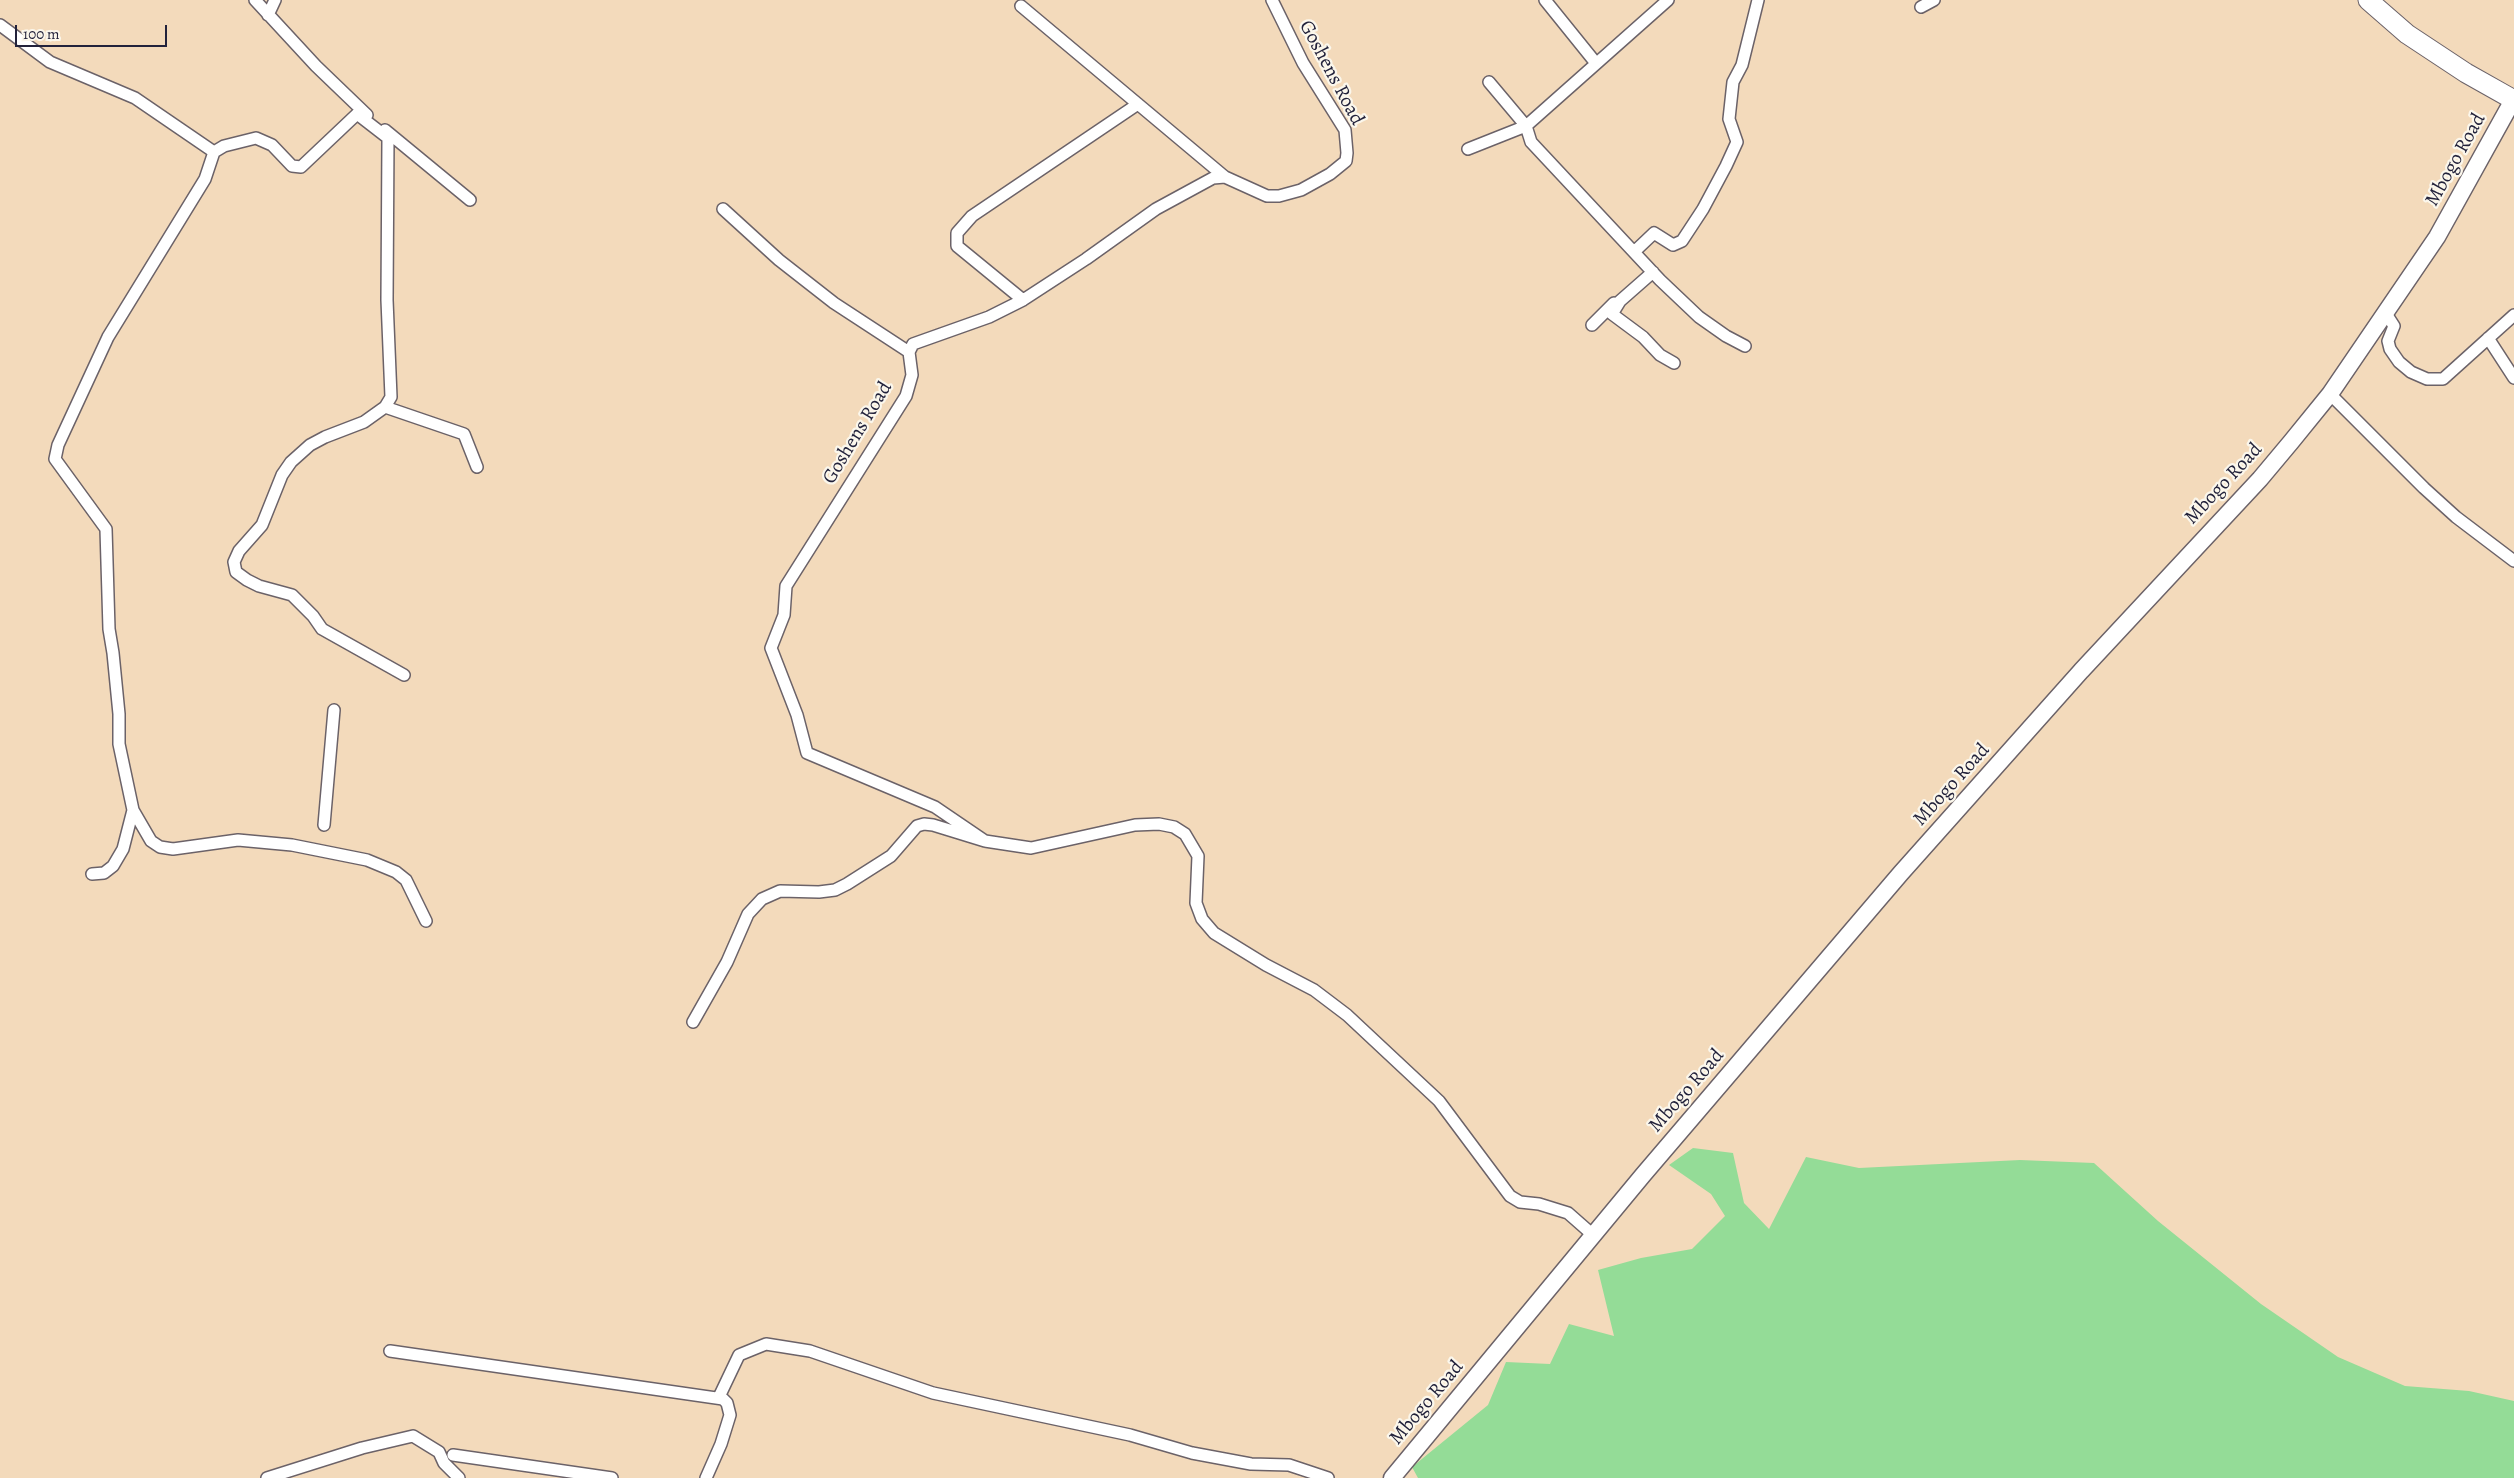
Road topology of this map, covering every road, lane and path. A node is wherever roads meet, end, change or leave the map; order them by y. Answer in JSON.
{"nodes":[{"id":1,"x":255,"y":0,"type":"edge"},
{"id":2,"x":275,"y":0,"type":"edge"},
{"id":3,"x":1272,"y":0,"type":"edge"},
{"id":4,"x":1545,"y":0,"type":"edge"},
{"id":5,"x":1668,"y":0,"type":"edge"},
{"id":6,"x":1758,"y":0,"type":"edge"},
{"id":7,"x":1934,"y":0,"type":"edge"},
{"id":8,"x":2368,"y":0,"type":"edge"},
{"id":9,"x":1021,"y":6,"type":"dead end"},
{"id":10,"x":1921,"y":7,"type":"dead end"},
{"id":11,"x":268,"y":15,"type":"junction"},
{"id":12,"x":0,"y":25,"type":"edge"},
{"id":13,"x":1595,"y":62,"type":"junction"},
{"id":14,"x":1489,"y":82,"type":"dead end"},
{"id":15,"x":2514,"y":100,"type":"edge"},
{"id":16,"x":1138,"y":104,"type":"junction"},
{"id":17,"x":1526,"y":126,"type":"junction"},
{"id":18,"x":1468,"y":148,"type":"dead end"},
{"id":19,"x":214,"y":152,"type":"junction"},
{"id":20,"x":1225,"y":177,"type":"junction"},
{"id":21,"x":470,"y":200,"type":"dead end"},
{"id":22,"x":723,"y":208,"type":"dead end"},
{"id":23,"x":1634,"y":252,"type":"junction"},
{"id":24,"x":1644,"y":261,"type":"junction"},
{"id":25,"x":1653,"y":272,"type":"junction"},
{"id":26,"x":1022,"y":300,"type":"junction"},
{"id":27,"x":2385,"y":312,"type":"junction"},
{"id":28,"x":2514,"y":315,"type":"edge"},
{"id":29,"x":1592,"y":325,"type":"dead end"},
{"id":30,"x":2488,"y":338,"type":"junction"},
{"id":31,"x":1745,"y":346,"type":"dead end"},
{"id":32,"x":909,"y":352,"type":"junction"},
{"id":33,"x":1674,"y":363,"type":"dead end"},
{"id":34,"x":2514,"y":378,"type":"edge"},
{"id":35,"x":2330,"y":394,"type":"junction"},
{"id":36,"x":385,"y":407,"type":"junction"},
{"id":37,"x":477,"y":467,"type":"dead end"},
{"id":38,"x":2514,"y":561,"type":"edge"},
{"id":39,"x":404,"y":675,"type":"dead end"},
{"id":40,"x":334,"y":710,"type":"dead end"},
{"id":41,"x":134,"y":810,"type":"junction"},
{"id":42,"x":324,"y":825,"type":"dead end"},
{"id":43,"x":985,"y":841,"type":"junction"},
{"id":44,"x":92,"y":874,"type":"dead end"},
{"id":45,"x":426,"y":921,"type":"dead end"},
{"id":46,"x":693,"y":1022,"type":"dead end"},
{"id":47,"x":1594,"y":1235,"type":"junction"},
{"id":48,"x":390,"y":1351,"type":"dead end"},
{"id":49,"x":718,"y":1397,"type":"junction"},
{"id":50,"x":453,"y":1455,"type":"dead end"},
{"id":51,"x":267,"y":1478,"type":"edge"},
{"id":52,"x":459,"y":1478,"type":"edge"},
{"id":53,"x":612,"y":1478,"type":"edge"},
{"id":54,"x":706,"y":1478,"type":"edge"},
{"id":55,"x":1328,"y":1478,"type":"edge"},
{"id":56,"x":1392,"y":1478,"type":"edge"}],
"edges":[{"from":1,"to":11,"type":"street"},
{"from":2,"to":11,"type":"street"},
{"from":3,"to":20,"type":"street","name":"Goshens Road"},
{"from":4,"to":13,"type":"street"},
{"from":5,"to":13,"type":"street"},
{"from":6,"to":23,"type":"street"},
{"from":7,"to":10,"type":"street"},
{"from":8,"to":15,"type":"main road"},
{"from":9,"to":16,"type":"street"},
{"from":11,"to":21,"type":"street"},
{"from":12,"to":19,"type":"street"},
{"from":13,"to":17,"type":"street"},
{"from":14,"to":17,"type":"street"},
{"from":15,"to":27,"type":"main road","name":"Mbogo Road"},
{"from":16,"to":20,"type":"street"},
{"from":16,"to":26,"type":"street"},
{"from":17,"to":18,"type":"street"},
{"from":17,"to":23,"type":"street"},
{"from":19,"to":36,"type":"street"},
{"from":19,"to":41,"type":"street"},
{"from":20,"to":26,"type":"street"},
{"from":22,"to":32,"type":"street"},
{"from":23,"to":24,"type":"street"},
{"from":24,"to":25,"type":"street"},
{"from":24,"to":29,"type":"street"},
{"from":25,"to":31,"type":"street"},
{"from":25,"to":33,"type":"street"},
{"from":26,"to":32,"type":"street"},
{"from":27,"to":30,"type":"street"},
{"from":27,"to":35,"type":"main road","name":"Mbogo Road"},
{"from":28,"to":30,"type":"street"},
{"from":30,"to":34,"type":"street"},
{"from":32,"to":43,"type":"street","name":"Goshens Road"},
{"from":35,"to":38,"type":"street"},
{"from":35,"to":47,"type":"main road","name":"Mbogo Road"},
{"from":36,"to":37,"type":"street"},
{"from":36,"to":39,"type":"street"},
{"from":40,"to":42,"type":"street"},
{"from":41,"to":44,"type":"street"},
{"from":41,"to":45,"type":"street"},
{"from":43,"to":46,"type":"street"},
{"from":43,"to":47,"type":"street"},
{"from":47,"to":56,"type":"main road","name":"Mbogo Road"},
{"from":48,"to":49,"type":"street"},
{"from":49,"to":54,"type":"street"},
{"from":49,"to":55,"type":"street"},
{"from":50,"to":53,"type":"street"},
{"from":51,"to":52,"type":"street"}]}
